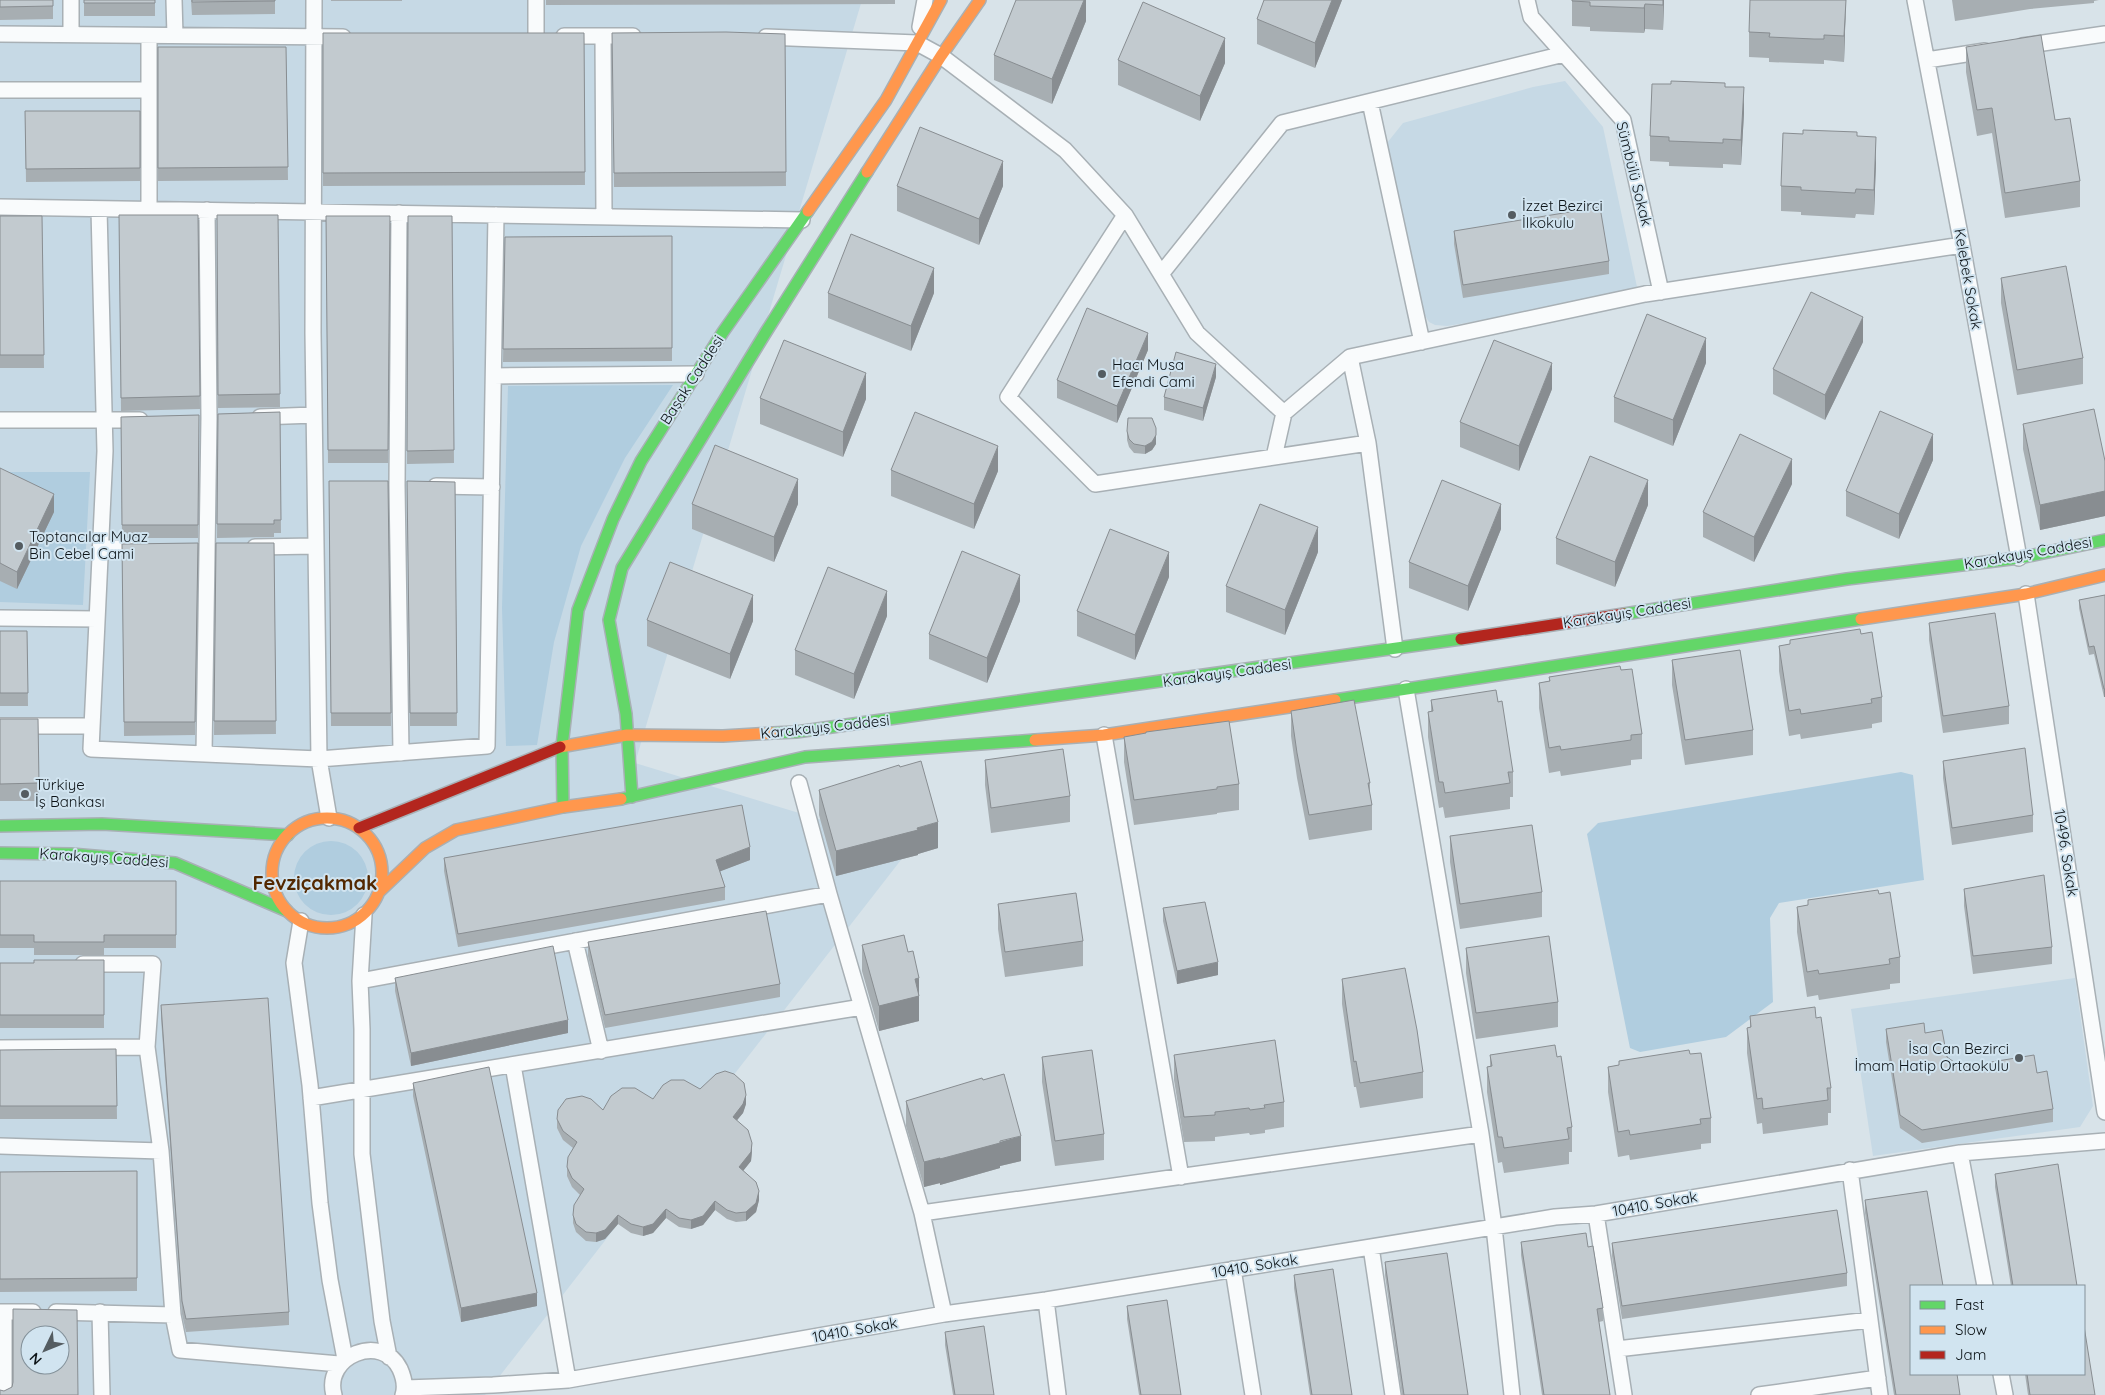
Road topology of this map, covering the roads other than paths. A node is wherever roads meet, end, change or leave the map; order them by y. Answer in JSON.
{"nodes":[{"id":1,"x":71,"y":0,"type":"edge"},
{"id":2,"x":174,"y":0,"type":"edge"},
{"id":3,"x":314,"y":0,"type":"edge"},
{"id":4,"x":536,"y":0,"type":"edge"},
{"id":5,"x":925,"y":0,"type":"edge"},
{"id":6,"x":941,"y":0,"type":"edge"},
{"id":7,"x":980,"y":0,"type":"edge"},
{"id":8,"x":1527,"y":0,"type":"edge"},
{"id":9,"x":1915,"y":0,"type":"edge"},
{"id":10,"x":0,"y":34,"type":"edge"},
{"id":11,"x":2105,"y":34,"type":"edge"},
{"id":12,"x":71,"y":35,"type":"junction"},
{"id":13,"x":149,"y":36,"type":"junction"},
{"id":14,"x":175,"y":36,"type":"junction"},
{"id":15,"x":516,"y":36,"type":"edge"},
{"id":16,"x":536,"y":36,"type":"junction"},
{"id":17,"x":603,"y":36,"type":"junction"},
{"id":18,"x":650,"y":36,"type":"edge"},
{"id":19,"x":314,"y":37,"type":"junction"},
{"id":20,"x":362,"y":37,"type":"edge"},
{"id":21,"x":755,"y":37,"type":"edge"},
{"id":22,"x":917,"y":43,"type":"junction"},
{"id":23,"x":1564,"y":54,"type":"junction"},
{"id":24,"x":941,"y":56,"type":"junction"},
{"id":25,"x":1927,"y":60,"type":"junction"},
{"id":26,"x":0,"y":90,"type":"edge"},
{"id":27,"x":149,"y":90,"type":"junction"},
{"id":28,"x":1370,"y":102,"type":"junction"},
{"id":29,"x":0,"y":207,"type":"edge"},
{"id":30,"x":99,"y":209,"type":"junction"},
{"id":31,"x":149,"y":210,"type":"junction"},
{"id":32,"x":207,"y":210,"type":"junction"},
{"id":33,"x":313,"y":212,"type":"junction"},
{"id":34,"x":399,"y":213,"type":"junction"},
{"id":35,"x":496,"y":215,"type":"junction"},
{"id":36,"x":1125,"y":215,"type":"junction"},
{"id":37,"x":604,"y":217,"type":"junction"},
{"id":38,"x":802,"y":220,"type":"junction"},
{"id":39,"x":1962,"y":245,"type":"junction"},
{"id":40,"x":1161,"y":274,"type":"junction"},
{"id":41,"x":1661,"y":292,"type":"junction"},
{"id":42,"x":1422,"y":342,"type":"junction"},
{"id":43,"x":1350,"y":357,"type":"junction"},
{"id":44,"x":696,"y":374,"type":"junction"},
{"id":45,"x":494,"y":376,"type":"junction"},
{"id":46,"x":1284,"y":413,"type":"junction"},
{"id":47,"x":314,"y":415,"type":"junction"},
{"id":48,"x":247,"y":417,"type":"edge"},
{"id":49,"x":209,"y":418,"type":"junction"},
{"id":50,"x":228,"y":418,"type":"edge"},
{"id":51,"x":190,"y":419,"type":"edge"},
{"id":52,"x":0,"y":420,"type":"edge"},
{"id":53,"x":152,"y":420,"type":"edge"},
{"id":54,"x":104,"y":421,"type":"junction"},
{"id":55,"x":1368,"y":443,"type":"junction"},
{"id":56,"x":1274,"y":457,"type":"junction"},
{"id":57,"x":315,"y":483,"type":"junction"},
{"id":58,"x":333,"y":484,"type":"edge"},
{"id":59,"x":379,"y":484,"type":"edge"},
{"id":60,"x":397,"y":485,"type":"junction"},
{"id":61,"x":492,"y":487,"type":"junction"},
{"id":62,"x":2105,"y":540,"type":"edge"},
{"id":63,"x":316,"y":546,"type":"junction"},
{"id":64,"x":100,"y":548,"type":"junction"},
{"id":65,"x":158,"y":548,"type":"edge"},
{"id":66,"x":202,"y":548,"type":"junction"},
{"id":67,"x":2019,"y":558,"type":"junction"},
{"id":68,"x":2105,"y":574,"type":"edge"},
{"id":69,"x":2026,"y":594,"type":"junction"},
{"id":70,"x":0,"y":618,"type":"edge"},
{"id":71,"x":97,"y":618,"type":"junction"},
{"id":72,"x":1395,"y":649,"type":"junction"},
{"id":73,"x":1406,"y":689,"type":"junction"},
{"id":74,"x":0,"y":726,"type":"edge"},
{"id":75,"x":92,"y":726,"type":"junction"},
{"id":76,"x":628,"y":735,"type":"junction"},
{"id":77,"x":1104,"y":735,"type":"junction"},
{"id":78,"x":562,"y":746,"type":"junction"},
{"id":79,"x":400,"y":753,"type":"junction"},
{"id":80,"x":204,"y":754,"type":"junction"},
{"id":81,"x":319,"y":759,"type":"junction"},
{"id":82,"x":799,"y":783,"type":"dead end"},
{"id":83,"x":632,"y":797,"type":"junction"},
{"id":84,"x":563,"y":807,"type":"junction"},
{"id":85,"x":330,"y":818,"type":"junction"},
{"id":86,"x":0,"y":826,"type":"edge"},
{"id":87,"x":359,"y":828,"type":"junction"},
{"id":88,"x":288,"y":835,"type":"junction"},
{"id":89,"x":0,"y":853,"type":"edge"},
{"id":90,"x":380,"y":891,"type":"junction"},
{"id":91,"x":829,"y":894,"type":"junction"},
{"id":92,"x":287,"y":911,"type":"junction"},
{"id":93,"x":364,"y":915,"type":"junction"},
{"id":94,"x":301,"y":921,"type":"junction"},
{"id":95,"x":575,"y":941,"type":"junction"},
{"id":96,"x":67,"y":964,"type":"edge"},
{"id":97,"x":360,"y":981,"type":"junction"},
{"id":98,"x":862,"y":1007,"type":"junction"},
{"id":99,"x":147,"y":1047,"type":"junction"},
{"id":100,"x":0,"y":1048,"type":"edge"},
{"id":101,"x":602,"y":1051,"type":"junction"},
{"id":102,"x":513,"y":1065,"type":"junction"},
{"id":103,"x":362,"y":1091,"type":"junction"},
{"id":104,"x":311,"y":1098,"type":"junction"},
{"id":105,"x":2105,"y":1112,"type":"edge"},
{"id":106,"x":1481,"y":1134,"type":"junction"},
{"id":107,"x":2105,"y":1141,"type":"edge"},
{"id":108,"x":0,"y":1146,"type":"edge"},
{"id":109,"x":161,"y":1152,"type":"junction"},
{"id":110,"x":1960,"y":1153,"type":"junction"},
{"id":111,"x":1850,"y":1170,"type":"junction"},
{"id":112,"x":1181,"y":1176,"type":"junction"},
{"id":113,"x":922,"y":1213,"type":"junction"},
{"id":114,"x":1596,"y":1214,"type":"junction"},
{"id":115,"x":1494,"y":1227,"type":"junction"},
{"id":116,"x":1371,"y":1247,"type":"junction"},
{"id":117,"x":1233,"y":1269,"type":"junction"},
{"id":118,"x":1985,"y":1285,"type":"edge"},
{"id":119,"x":1046,"y":1300,"type":"junction"},
{"id":120,"x":2,"y":1312,"type":"edge"},
{"id":121,"x":100,"y":1312,"type":"junction"},
{"id":122,"x":173,"y":1314,"type":"junction"},
{"id":123,"x":944,"y":1314,"type":"junction"},
{"id":124,"x":1870,"y":1320,"type":"junction"},
{"id":125,"x":1617,"y":1349,"type":"junction"},
{"id":126,"x":389,"y":1357,"type":"junction"},
{"id":127,"x":342,"y":1361,"type":"junction"},
{"id":128,"x":2001,"y":1375,"type":"edge"},
{"id":129,"x":1878,"y":1378,"type":"junction"},
{"id":130,"x":568,"y":1380,"type":"junction"},
{"id":131,"x":493,"y":1385,"type":"junction"},
{"id":132,"x":404,"y":1391,"type":"edge"},
{"id":133,"x":332,"y":1393,"type":"edge"},
{"id":134,"x":4,"y":1395,"type":"edge"},
{"id":135,"x":102,"y":1395,"type":"edge"},
{"id":136,"x":474,"y":1395,"type":"edge"},
{"id":137,"x":1058,"y":1395,"type":"edge"},
{"id":138,"x":1253,"y":1395,"type":"edge"},
{"id":139,"x":1392,"y":1395,"type":"edge"},
{"id":140,"x":1512,"y":1395,"type":"edge"},
{"id":141,"x":1624,"y":1395,"type":"edge"},
{"id":142,"x":1759,"y":1395,"type":"edge"},
{"id":143,"x":1880,"y":1395,"type":"edge"},
{"id":144,"x":2005,"y":1395,"type":"edge"}],
"edges":[{"from":1,"to":12,"type":"street"},
{"from":2,"to":14,"type":"street"},
{"from":3,"to":19,"type":"street"},
{"from":4,"to":16,"type":"street"},
{"from":5,"to":22,"type":"street"},
{"from":6,"to":22,"type":"main road","name":"Başak Caddesi"},
{"from":7,"to":24,"type":"main road"},
{"from":8,"to":23,"type":"street","name":"Sümbülü Sokak"},
{"from":9,"to":25,"type":"street","name":"Kelebek Sokak"},
{"from":10,"to":12,"type":"street"},
{"from":11,"to":25,"type":"street"},
{"from":12,"to":13,"type":"street"},
{"from":13,"to":14,"type":"street"},
{"from":13,"to":27,"type":"street"},
{"from":14,"to":19,"type":"street"},
{"from":15,"to":16,"type":"street"},
{"from":16,"to":17,"type":"street"},
{"from":17,"to":18,"type":"street"},
{"from":17,"to":37,"type":"street"},
{"from":19,"to":20,"type":"street"},
{"from":19,"to":33,"type":"street"},
{"from":21,"to":22,"type":"street"},
{"from":22,"to":24,"type":"street"},
{"from":22,"to":38,"type":"main road","name":"Başak Caddesi"},
{"from":23,"to":28,"type":"street"},
{"from":23,"to":41,"type":"street","name":"Sümbülü Sokak"},
{"from":24,"to":36,"type":"street"},
{"from":24,"to":76,"type":"main road"},
{"from":25,"to":39,"type":"street","name":"Kelebek Sokak"},
{"from":26,"to":27,"type":"street"},
{"from":27,"to":31,"type":"street"},
{"from":28,"to":40,"type":"street"},
{"from":28,"to":42,"type":"street"},
{"from":29,"to":30,"type":"street"},
{"from":30,"to":31,"type":"street"},
{"from":30,"to":54,"type":"street"},
{"from":31,"to":32,"type":"street"},
{"from":32,"to":33,"type":"street"},
{"from":32,"to":49,"type":"street"},
{"from":33,"to":34,"type":"street"},
{"from":33,"to":47,"type":"street"},
{"from":34,"to":35,"type":"street"},
{"from":34,"to":60,"type":"street"},
{"from":35,"to":37,"type":"street"},
{"from":35,"to":45,"type":"street"},
{"from":36,"to":40,"type":"street"},
{"from":36,"to":56,"type":"street"},
{"from":37,"to":38,"type":"street"},
{"from":38,"to":44,"type":"main road","name":"Başak Caddesi"},
{"from":39,"to":41,"type":"street"},
{"from":39,"to":67,"type":"street","name":"Kelebek Sokak"},
{"from":40,"to":46,"type":"street"},
{"from":41,"to":42,"type":"street"},
{"from":42,"to":43,"type":"street"},
{"from":43,"to":46,"type":"street"},
{"from":43,"to":55,"type":"street"},
{"from":44,"to":45,"type":"street"},
{"from":44,"to":78,"type":"main road","name":"Başak Caddesi"},
{"from":45,"to":61,"type":"street"},
{"from":46,"to":56,"type":"street"},
{"from":47,"to":48,"type":"street"},
{"from":47,"to":57,"type":"street"},
{"from":49,"to":50,"type":"street"},
{"from":49,"to":51,"type":"street"},
{"from":49,"to":66,"type":"street"},
{"from":52,"to":54,"type":"street"},
{"from":53,"to":54,"type":"street"},
{"from":54,"to":64,"type":"street"},
{"from":55,"to":56,"type":"street"},
{"from":55,"to":72,"type":"street"},
{"from":57,"to":58,"type":"street"},
{"from":57,"to":63,"type":"street"},
{"from":59,"to":60,"type":"street"},
{"from":60,"to":61,"type":"street"},
{"from":60,"to":79,"type":"street"},
{"from":61,"to":79,"type":"street"},
{"from":62,"to":67,"type":"main road","name":"Karakayış Caddesi"},
{"from":63,"to":66,"type":"street"},
{"from":63,"to":81,"type":"street"},
{"from":64,"to":65,"type":"street"},
{"from":64,"to":71,"type":"street"},
{"from":66,"to":80,"type":"street"},
{"from":67,"to":72,"type":"main road","name":"Karakayış Caddesi"},
{"from":68,"to":69,"type":"main road","name":"Karakayış Caddesi"},
{"from":69,"to":73,"type":"main road","name":"Karakayış Caddesi"},
{"from":69,"to":105,"type":"street","name":"10496. Sokak"},
{"from":70,"to":71,"type":"street"},
{"from":71,"to":75,"type":"street"},
{"from":72,"to":76,"type":"main road","name":"Karakayış Caddesi"},
{"from":73,"to":77,"type":"main road","name":"Karakayış Caddesi"},
{"from":73,"to":106,"type":"street"},
{"from":74,"to":75,"type":"street"},
{"from":75,"to":80,"type":"street"},
{"from":76,"to":78,"type":"main road","name":"Karakayış Caddesi"},
{"from":76,"to":83,"type":"main road"},
{"from":77,"to":83,"type":"main road","name":"Karakayış Caddesi"},
{"from":77,"to":112,"type":"street"},
{"from":78,"to":84,"type":"main road","name":"Başak Caddesi"},
{"from":78,"to":87,"type":"main road","name":"Karakayış Caddesi"},
{"from":79,"to":81,"type":"street"},
{"from":80,"to":81,"type":"street"},
{"from":81,"to":85,"type":"street"},
{"from":82,"to":91,"type":"street"},
{"from":83,"to":84,"type":"main road","name":"Karakayış Caddesi"},
{"from":84,"to":90,"type":"main road","name":"Karakayış Caddesi"},
{"from":85,"to":87,"type":"main road"},
{"from":85,"to":88,"type":"main road"},
{"from":86,"to":88,"type":"main road","name":"Karakayış Caddesi"},
{"from":87,"to":90,"type":"main road"},
{"from":88,"to":92,"type":"main road"},
{"from":89,"to":92,"type":"main road","name":"Karakayış Caddesi"},
{"from":90,"to":93,"type":"main road"},
{"from":91,"to":95,"type":"street"},
{"from":91,"to":98,"type":"street"},
{"from":92,"to":94,"type":"main road"},
{"from":93,"to":94,"type":"main road"},
{"from":93,"to":97,"type":"street"},
{"from":94,"to":104,"type":"street"},
{"from":95,"to":97,"type":"street"},
{"from":95,"to":101,"type":"street"},
{"from":96,"to":99,"type":"street"},
{"from":97,"to":103,"type":"street"},
{"from":98,"to":101,"type":"street"},
{"from":98,"to":113,"type":"street"},
{"from":99,"to":100,"type":"street"},
{"from":99,"to":109,"type":"street"},
{"from":101,"to":102,"type":"street"},
{"from":102,"to":103,"type":"street"},
{"from":102,"to":130,"type":"street"},
{"from":103,"to":104,"type":"street"},
{"from":103,"to":126,"type":"street"},
{"from":104,"to":127,"type":"street"},
{"from":106,"to":112,"type":"street"},
{"from":106,"to":115,"type":"street"},
{"from":107,"to":110,"type":"street","name":"10410. Sokak"},
{"from":108,"to":109,"type":"street"},
{"from":109,"to":122,"type":"street"},
{"from":110,"to":111,"type":"street","name":"10410. Sokak"},
{"from":110,"to":118,"type":"street"},
{"from":111,"to":114,"type":"street","name":"10410. Sokak"},
{"from":111,"to":124,"type":"street"},
{"from":112,"to":113,"type":"street"},
{"from":113,"to":123,"type":"street"},
{"from":114,"to":115,"type":"street","name":"10410. Sokak"},
{"from":114,"to":125,"type":"street"},
{"from":115,"to":116,"type":"street","name":"10410. Sokak"},
{"from":115,"to":140,"type":"street"},
{"from":116,"to":117,"type":"street","name":"10410. Sokak"},
{"from":116,"to":139,"type":"street"},
{"from":117,"to":119,"type":"street","name":"10410. Sokak"},
{"from":117,"to":138,"type":"street"},
{"from":119,"to":123,"type":"street","name":"10410. Sokak"},
{"from":119,"to":137,"type":"street"},
{"from":120,"to":121,"type":"street"},
{"from":120,"to":134,"type":"street"},
{"from":121,"to":122,"type":"street"},
{"from":121,"to":135,"type":"street"},
{"from":122,"to":127,"type":"street"},
{"from":123,"to":130,"type":"street","name":"10410. Sokak"},
{"from":124,"to":125,"type":"street"},
{"from":124,"to":129,"type":"street"},
{"from":125,"to":141,"type":"street"},
{"from":126,"to":127,"type":"street"},
{"from":126,"to":132,"type":"street"},
{"from":127,"to":133,"type":"street"},
{"from":128,"to":144,"type":"street"},
{"from":129,"to":142,"type":"street"},
{"from":129,"to":143,"type":"street"},
{"from":130,"to":131,"type":"street","name":"10410. Sokak"},
{"from":131,"to":132,"type":"street","name":"10410. Sokak"},
{"from":131,"to":136,"type":"street"}]}
